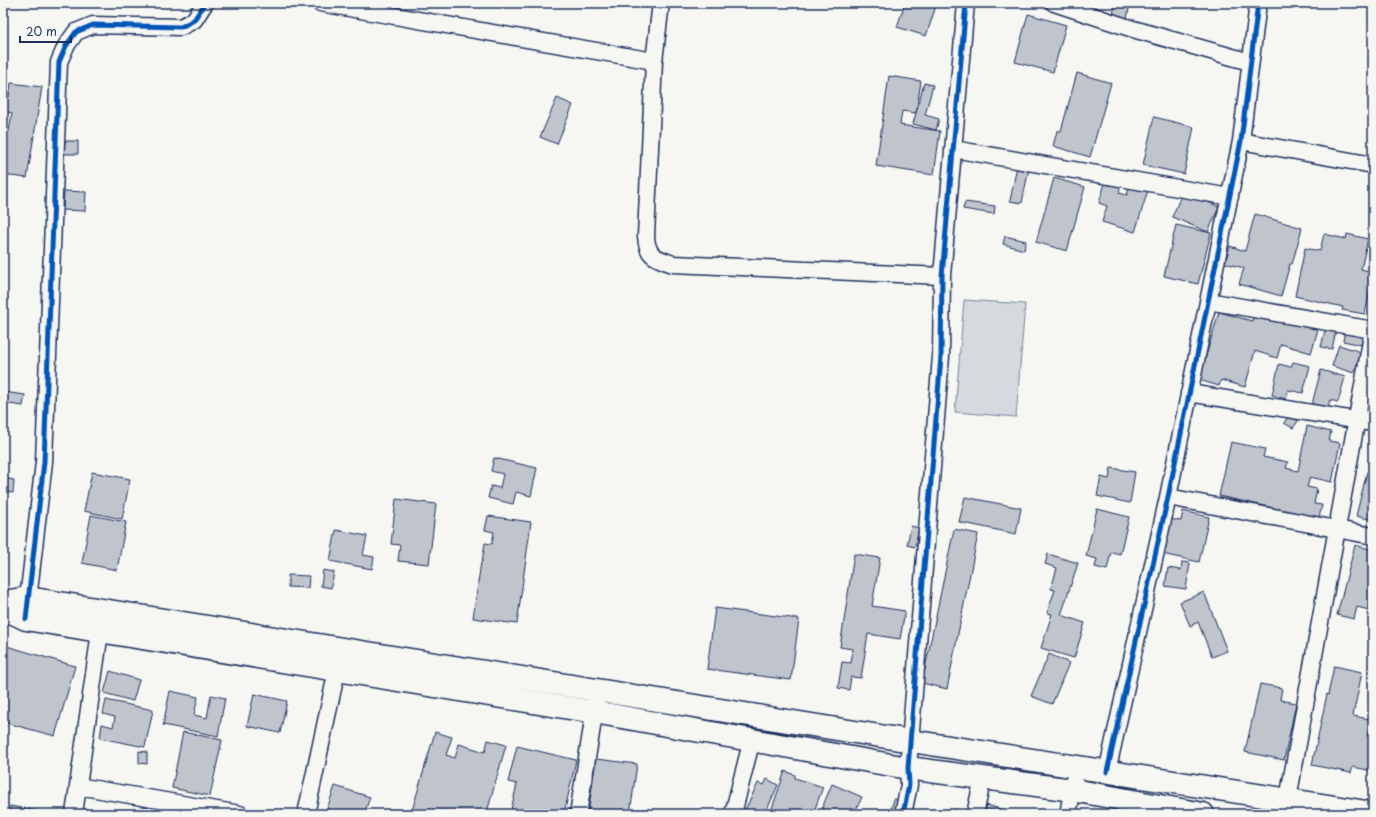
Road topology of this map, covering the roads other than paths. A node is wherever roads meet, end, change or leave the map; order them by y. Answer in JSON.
{"nodes":[{"id":1,"x":205,"y":3,"type":"edge"},
{"id":2,"x":320,"y":3,"type":"edge"},
{"id":3,"x":661,"y":3,"type":"edge"},
{"id":4,"x":966,"y":3,"type":"edge"},
{"id":5,"x":1054,"y":3,"type":"edge"},
{"id":6,"x":1258,"y":3,"type":"edge"},
{"id":7,"x":654,"y":61,"type":"junction"},
{"id":8,"x":1250,"y":62,"type":"junction"},
{"id":9,"x":1241,"y":141,"type":"junction"},
{"id":10,"x":953,"y":149,"type":"junction"},
{"id":11,"x":1373,"y":164,"type":"edge"},
{"id":12,"x":1230,"y":197,"type":"junction"},
{"id":13,"x":942,"y":276,"type":"junction"},
{"id":14,"x":1208,"y":301,"type":"junction"},
{"id":15,"x":1373,"y":330,"type":"edge"},
{"id":16,"x":1189,"y":393,"type":"junction"},
{"id":17,"x":1356,"y":421,"type":"junction"},
{"id":18,"x":1373,"y":423,"type":"edge"},
{"id":19,"x":1168,"y":497,"type":"junction"},
{"id":20,"x":1337,"y":530,"type":"junction"},
{"id":21,"x":1373,"y":536,"type":"edge"},
{"id":22,"x":28,"y":598,"type":"junction"},
{"id":23,"x":3,"y":602,"type":"edge"},
{"id":24,"x":3,"y":608,"type":"edge"},
{"id":25,"x":26,"y":619,"type":"junction"},
{"id":26,"x":100,"y":632,"type":"junction"},
{"id":27,"x":337,"y":670,"type":"junction"},
{"id":28,"x":598,"y":690,"type":"junction"},
{"id":29,"x":594,"y":712,"type":"junction"},
{"id":30,"x":752,"y":739,"type":"junction"},
{"id":31,"x":911,"y":741,"type":"junction"},
{"id":32,"x":1077,"y":766,"type":"junction"},
{"id":33,"x":908,"y":768,"type":"junction"},
{"id":34,"x":1107,"y":772,"type":"junction"},
{"id":35,"x":983,"y":778,"type":"junction"},
{"id":36,"x":78,"y":786,"type":"junction"},
{"id":37,"x":1073,"y":790,"type":"junction"},
{"id":38,"x":1288,"y":800,"type":"junction"},
{"id":39,"x":1194,"y":813,"type":"edge"},
{"id":40,"x":1373,"y":813,"type":"edge"},
{"id":41,"x":74,"y":814,"type":"edge"},
{"id":42,"x":240,"y":814,"type":"edge"},
{"id":43,"x":306,"y":814,"type":"edge"},
{"id":44,"x":578,"y":814,"type":"edge"},
{"id":45,"x":733,"y":814,"type":"edge"},
{"id":46,"x":903,"y":814,"type":"edge"},
{"id":47,"x":975,"y":814,"type":"edge"},
{"id":48,"x":1068,"y":814,"type":"edge"}],
"edges":[{"from":1,"to":22,"type":"street"},
{"from":2,"to":7,"type":"street"},
{"from":3,"to":7,"type":"street"},
{"from":4,"to":10,"type":"street"},
{"from":5,"to":8,"type":"street"},
{"from":6,"to":8,"type":"street"},
{"from":7,"to":13,"type":"street"},
{"from":8,"to":9,"type":"street"},
{"from":9,"to":11,"type":"street"},
{"from":9,"to":12,"type":"street"},
{"from":10,"to":12,"type":"street"},
{"from":10,"to":13,"type":"street"},
{"from":12,"to":14,"type":"street"},
{"from":13,"to":31,"type":"street"},
{"from":14,"to":15,"type":"street"},
{"from":14,"to":16,"type":"street"},
{"from":15,"to":17,"type":"street"},
{"from":16,"to":17,"type":"street"},
{"from":16,"to":19,"type":"street"},
{"from":17,"to":18,"type":"street"},
{"from":17,"to":20,"type":"street"},
{"from":19,"to":20,"type":"street"},
{"from":19,"to":34,"type":"street"},
{"from":20,"to":21,"type":"street"},
{"from":20,"to":38,"type":"street"},
{"from":22,"to":23,"type":"main road"},
{"from":22,"to":25,"type":"street"},
{"from":22,"to":28,"type":"main road"},
{"from":24,"to":25,"type":"main road"},
{"from":25,"to":26,"type":"main road"},
{"from":26,"to":27,"type":"main road"},
{"from":26,"to":36,"type":"street"},
{"from":27,"to":29,"type":"main road"},
{"from":27,"to":43,"type":"street"},
{"from":28,"to":29,"type":"street"},
{"from":28,"to":31,"type":"main road"},
{"from":29,"to":30,"type":"main road"},
{"from":29,"to":44,"type":"street"},
{"from":30,"to":33,"type":"main road"},
{"from":30,"to":45,"type":"street"},
{"from":31,"to":32,"type":"main road"},
{"from":31,"to":33,"type":"street"},
{"from":32,"to":34,"type":"main road"},
{"from":32,"to":37,"type":"street"},
{"from":33,"to":35,"type":"main road"},
{"from":33,"to":46,"type":"street"},
{"from":34,"to":38,"type":"main road"},
{"from":35,"to":37,"type":"main road"},
{"from":35,"to":47,"type":"street"},
{"from":36,"to":41,"type":"street"},
{"from":36,"to":42,"type":"street"},
{"from":37,"to":39,"type":"main road"},
{"from":37,"to":48,"type":"street"},
{"from":38,"to":40,"type":"main road"}]}
